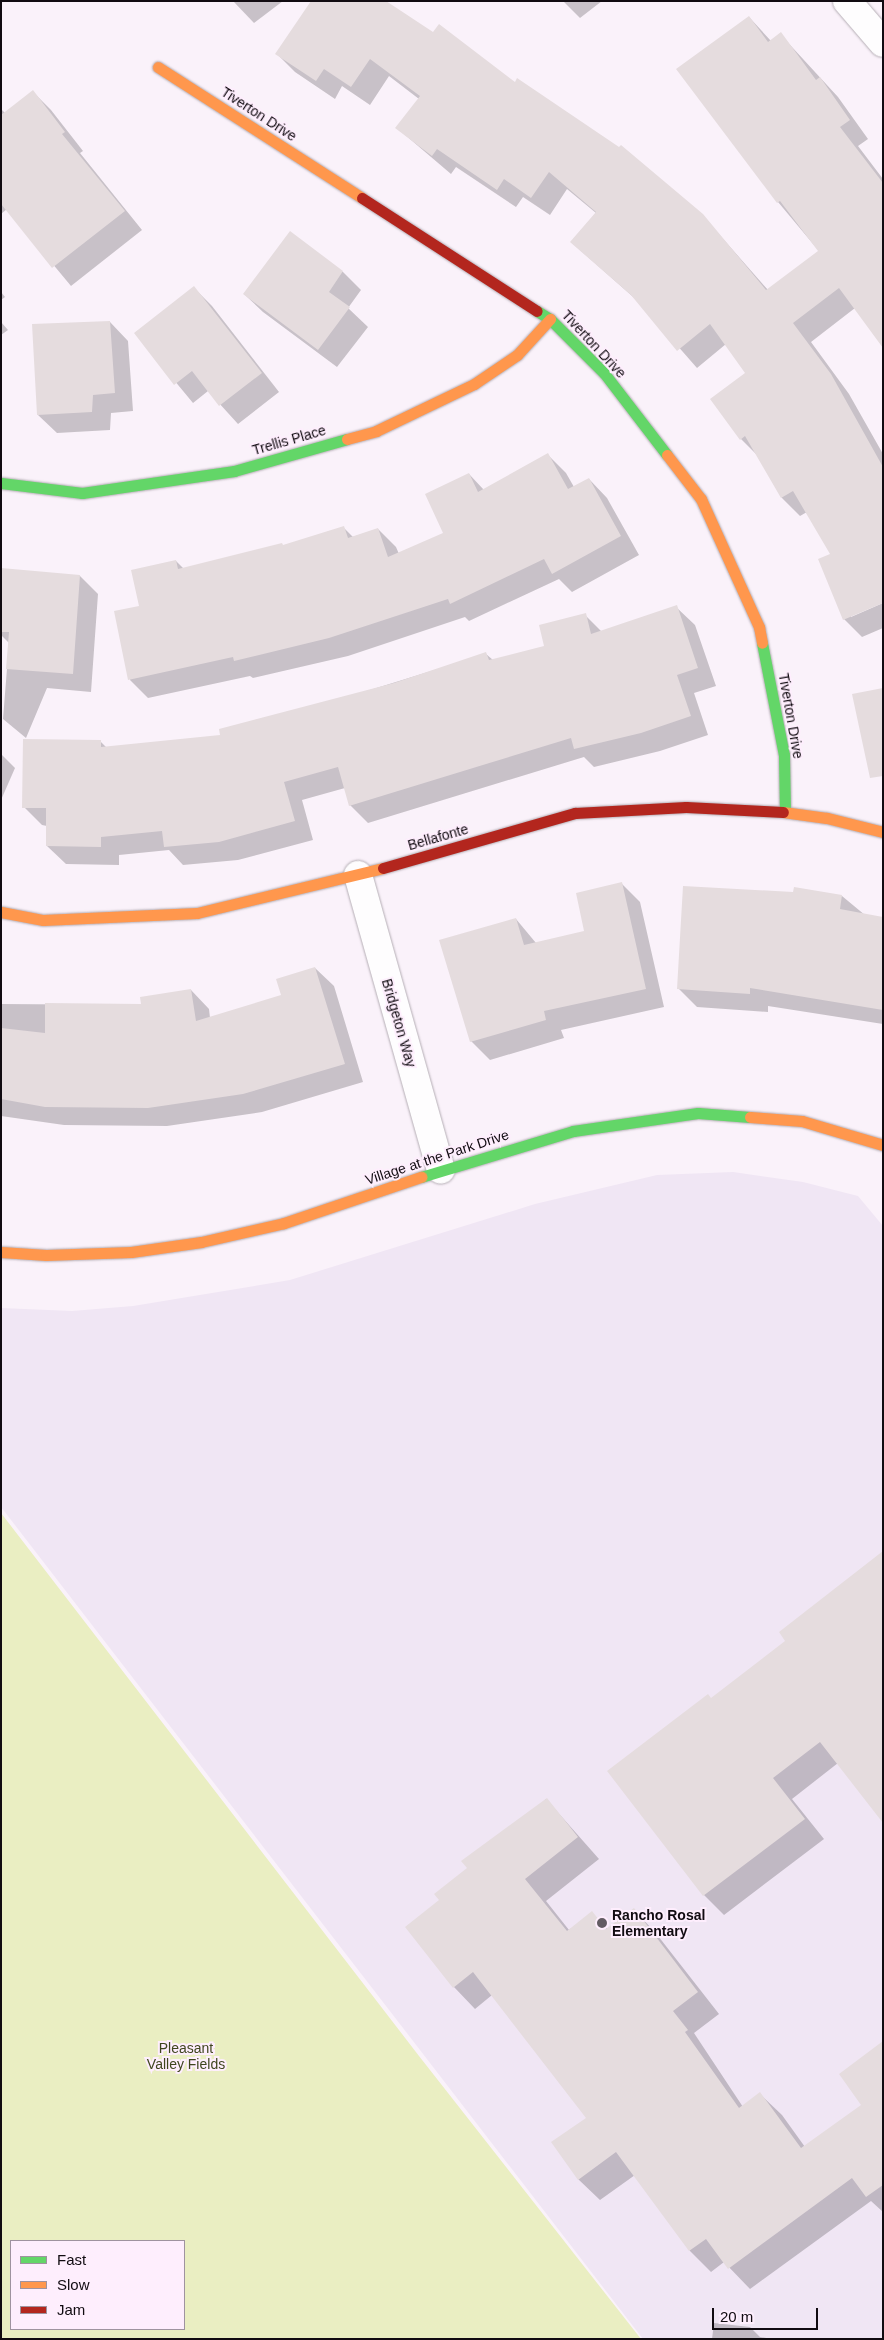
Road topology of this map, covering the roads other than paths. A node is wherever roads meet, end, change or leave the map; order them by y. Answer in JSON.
{"nodes":[{"id":1,"x":848,"y":1,"type":"edge"},
{"id":2,"x":883,"y":43,"type":"edge"},
{"id":3,"x":158,"y":67,"type":"dead end"},
{"id":4,"x":550,"y":319,"type":"junction"},
{"id":5,"x":1,"y":483,"type":"edge"},
{"id":6,"x":785,"y":812,"type":"junction"},
{"id":7,"x":883,"y":832,"type":"edge"},
{"id":8,"x":358,"y":875,"type":"junction"},
{"id":9,"x":1,"y":912,"type":"edge"},
{"id":10,"x":883,"y":1145,"type":"edge"},
{"id":11,"x":441,"y":1170,"type":"junction"},
{"id":12,"x":1,"y":1252,"type":"edge"}],
"edges":[{"from":1,"to":2,"type":"street"},
{"from":3,"to":4,"type":"street","name":"Tiverton Drive"},
{"from":4,"to":5,"type":"street","name":"Trellis Place"},
{"from":4,"to":6,"type":"street","name":"Tiverton Drive"},
{"from":6,"to":7,"type":"street","name":"Bellafonte"},
{"from":6,"to":8,"type":"street","name":"Bellafonte"},
{"from":8,"to":9,"type":"street","name":"Bellafonte"},
{"from":8,"to":11,"type":"street","name":"Bridgeton Way"},
{"from":10,"to":11,"type":"street","name":"Village at the Park Drive"},
{"from":11,"to":12,"type":"street","name":"Village at the Park Drive"}]}
